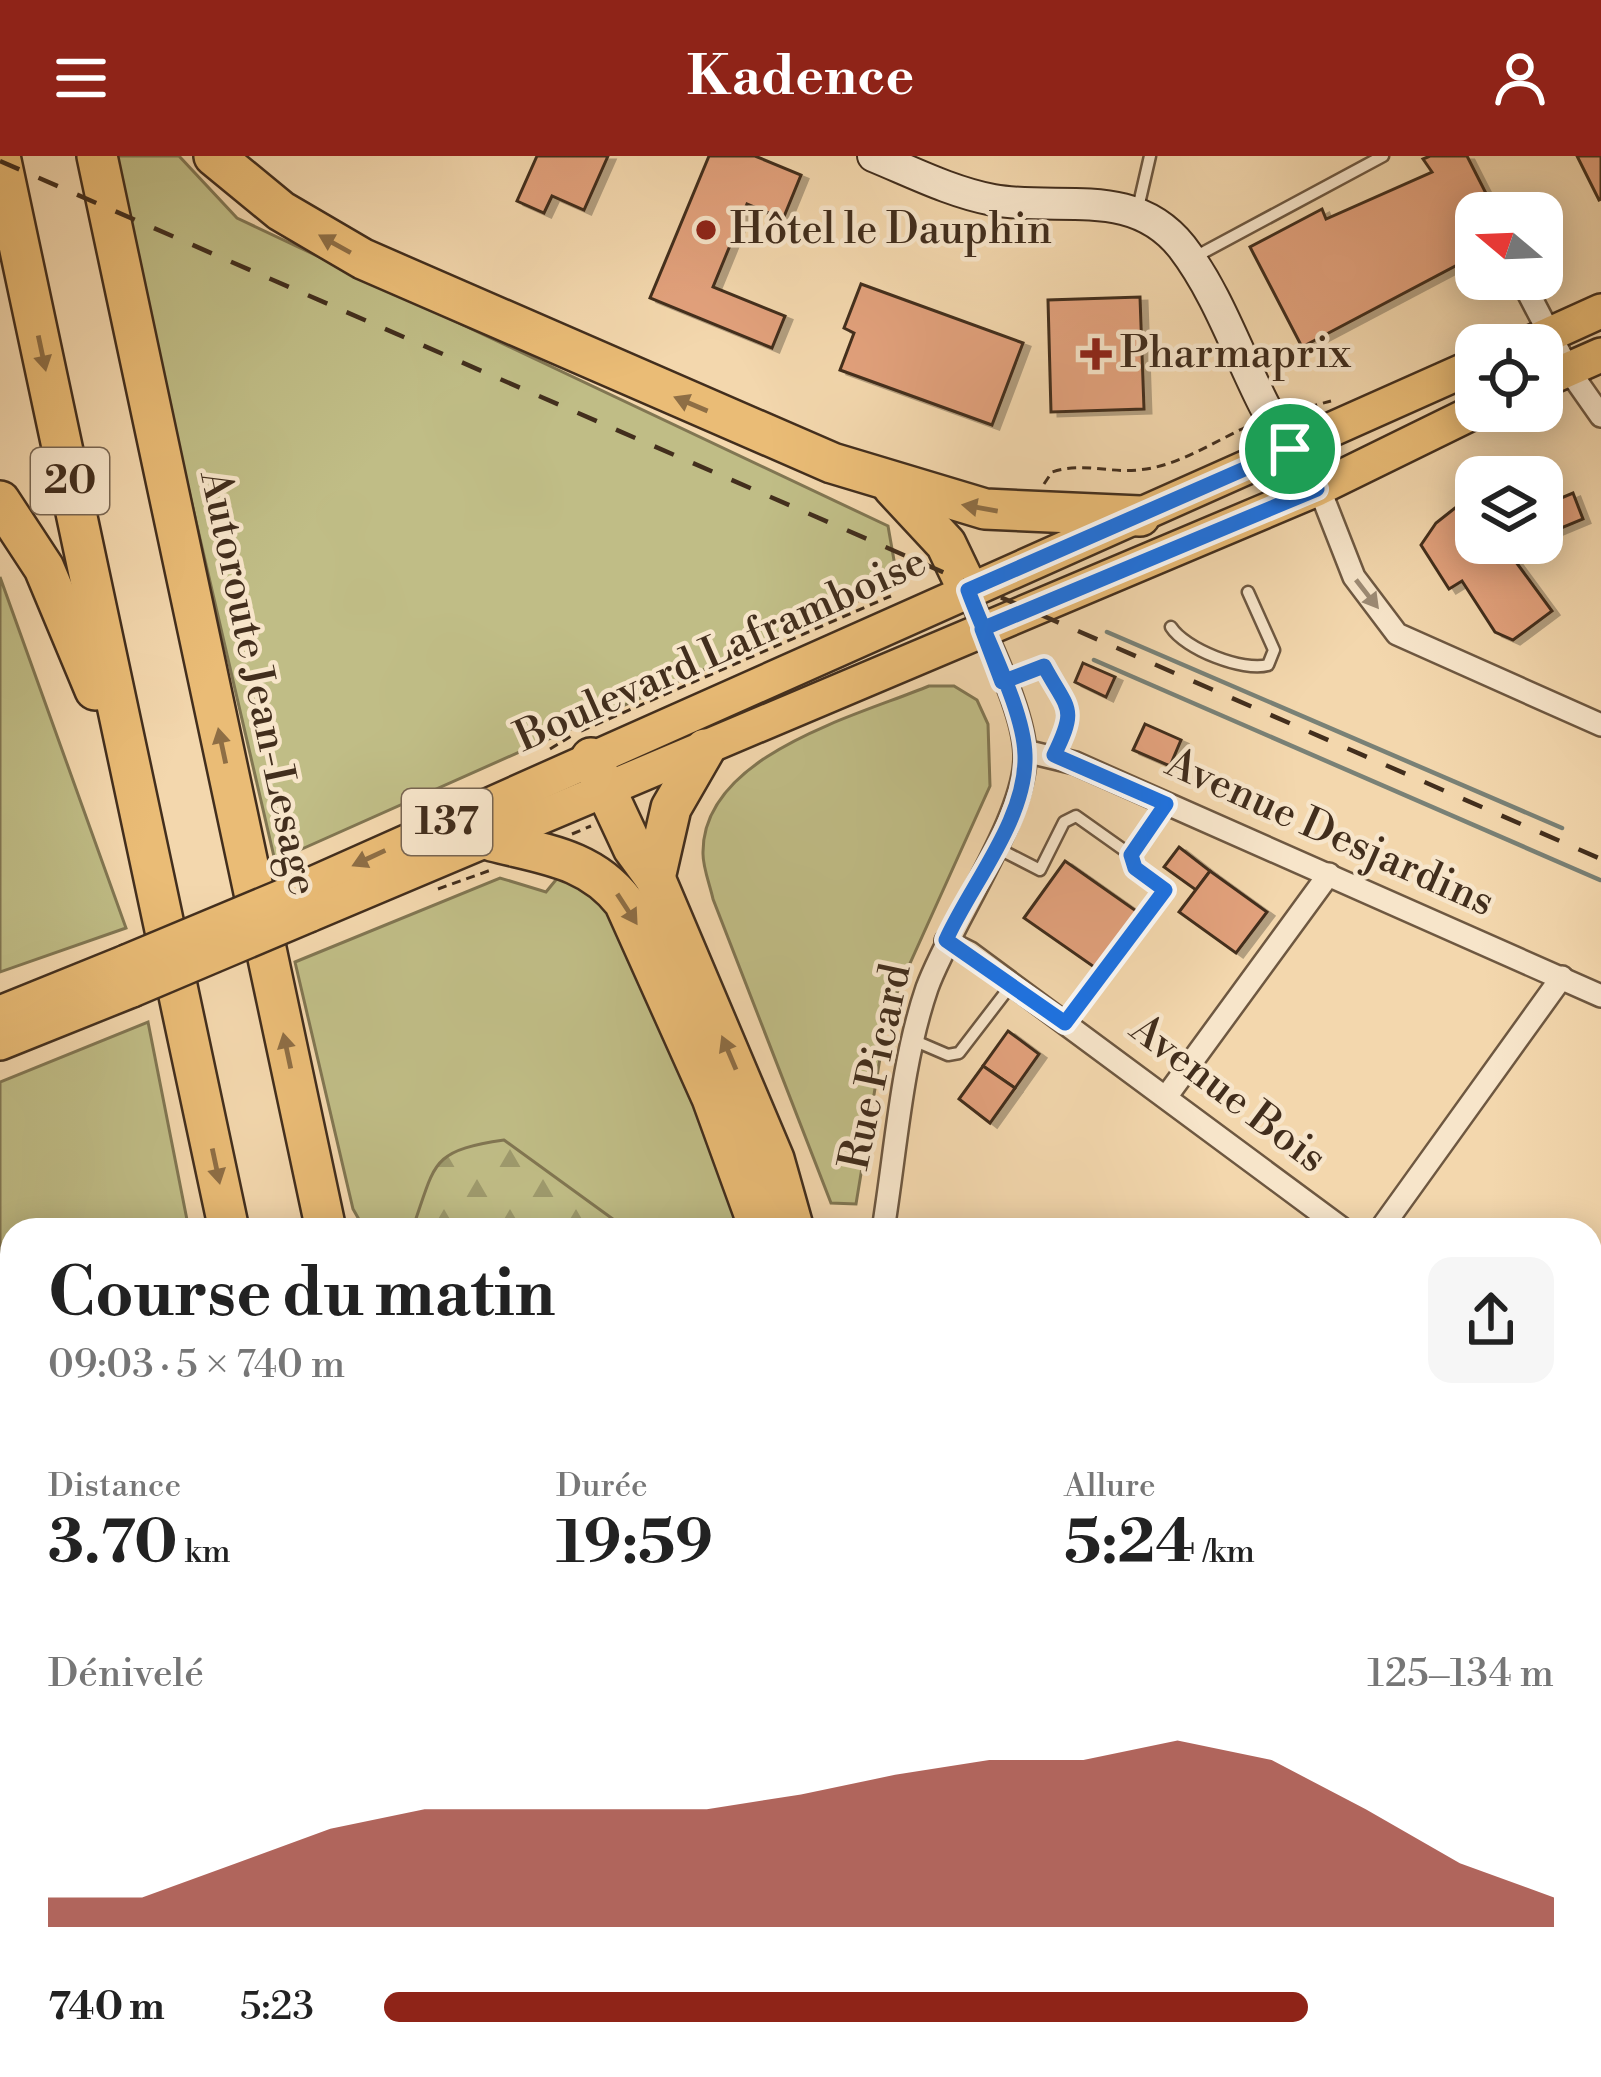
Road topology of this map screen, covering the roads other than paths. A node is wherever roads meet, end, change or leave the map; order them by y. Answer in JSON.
{"nodes":[{"id":1,"x":1,"y":156,"type":"edge"},
{"id":2,"x":97,"y":156,"type":"edge"},
{"id":3,"x":214,"y":156,"type":"edge"},
{"id":4,"x":872,"y":156,"type":"edge"},
{"id":5,"x":1150,"y":156,"type":"edge"},
{"id":6,"x":1383,"y":156,"type":"edge"},
{"id":7,"x":1137,"y":212,"type":"junction"},
{"id":8,"x":1190,"y":260,"type":"junction"},
{"id":9,"x":1601,"y":311,"type":"edge"},
{"id":10,"x":1563,"y":328,"type":"edge"},
{"id":11,"x":1601,"y":355,"type":"edge"},
{"id":12,"x":1563,"y":372,"type":"edge"},
{"id":13,"x":1455,"y":374,"type":"edge"},
{"id":14,"x":1563,"y":382,"type":"edge"},
{"id":15,"x":1601,"y":416,"type":"edge"},
{"id":16,"x":1455,"y":421,"type":"edge"},
{"id":17,"x":1290,"y":449,"type":"junction"},
{"id":18,"x":889,"y":483,"type":"junction"},
{"id":19,"x":1317,"y":489,"type":"junction"},
{"id":20,"x":0,"y":501,"type":"edge"},
{"id":21,"x":1140,"y":516,"type":"junction"},
{"id":22,"x":968,"y":590,"type":"junction"},
{"id":23,"x":1248,"y":592,"type":"dead end"},
{"id":24,"x":1172,"y":627,"type":"dead end"},
{"id":25,"x":982,"y":629,"type":"junction"},
{"id":26,"x":1002,"y":682,"type":"junction"},
{"id":27,"x":1601,"y":725,"type":"edge"},
{"id":28,"x":705,"y":748,"type":"junction"},
{"id":29,"x":1025,"y":751,"type":"junction"},
{"id":30,"x":1054,"y":755,"type":"junction"},
{"id":31,"x":599,"y":774,"type":"junction"},
{"id":32,"x":1166,"y":804,"type":"junction"},
{"id":33,"x":140,"y":807,"type":"junction"},
{"id":34,"x":994,"y":847,"type":"junction"},
{"id":35,"x":496,"y":855,"type":"junction"},
{"id":36,"x":1131,"y":855,"type":"junction"},
{"id":37,"x":1329,"y":874,"type":"junction"},
{"id":38,"x":656,"y":878,"type":"junction"},
{"id":39,"x":306,"y":901,"type":"junction"},
{"id":40,"x":946,"y":940,"type":"junction"},
{"id":41,"x":129,"y":976,"type":"junction"},
{"id":42,"x":1562,"y":977,"type":"junction"},
{"id":43,"x":1012,"y":983,"type":"junction"},
{"id":44,"x":1601,"y":996,"type":"edge"},
{"id":45,"x":0,"y":1013,"type":"edge"},
{"id":46,"x":1065,"y":1023,"type":"junction"},
{"id":47,"x":913,"y":1040,"type":"junction"},
{"id":48,"x":0,"y":1043,"type":"edge"},
{"id":49,"x":1166,"y":1096,"type":"junction"},
{"id":50,"x":312,"y":1166,"type":"junction"},
{"id":51,"x":226,"y":1218,"type":"edge"},
{"id":52,"x":323,"y":1218,"type":"edge"},
{"id":53,"x":340,"y":1218,"type":"edge"},
{"id":54,"x":756,"y":1218,"type":"edge"},
{"id":55,"x":791,"y":1218,"type":"edge"},
{"id":56,"x":885,"y":1218,"type":"edge"},
{"id":57,"x":1328,"y":1218,"type":"edge"},
{"id":58,"x":1389,"y":1218,"type":"edge"}],
"edges":[{"from":1,"to":33,"type":"highway","number":"20","one_way":true},
{"from":50,"to":2,"type":"highway","name":"Autoroute Jean-Lesage","number":"20","one_way":true},
{"from":18,"to":3,"type":"highway","one_way":true},
{"from":4,"to":7,"type":"street"},
{"from":5,"to":7,"type":"lane"},
{"from":6,"to":8,"type":"lane"},
{"from":7,"to":8,"type":"street"},
{"from":8,"to":17,"type":"street"},
{"from":9,"to":10,"type":"main road"},
{"from":11,"to":12,"type":"main road"},
{"from":13,"to":17,"type":"main road","name":"Boulevard Laframboise","number":"137"},
{"from":14,"to":15,"type":"street"},
{"from":16,"to":19,"type":"main road","name":"Boulevard Laframboise","number":"137"},
{"from":17,"to":19,"type":"street"},
{"from":17,"to":21,"type":"main road","name":"Boulevard Laframboise","number":"137"},
{"from":21,"to":18,"type":"highway","one_way":true},
{"from":18,"to":22,"type":"highway"},
{"from":19,"to":25,"type":"main road","name":"Boulevard Laframboise","number":"137"},
{"from":19,"to":27,"type":"street","one_way":true},
{"from":20,"to":33,"type":"highway"},
{"from":21,"to":22,"type":"main road","name":"Boulevard Laframboise","number":"137"},
{"from":22,"to":25,"type":"street"},
{"from":22,"to":31,"type":"main road","name":"Boulevard Laframboise","number":"137"},
{"from":23,"to":24,"type":"lane"},
{"from":25,"to":26,"type":"street"},
{"from":25,"to":28,"type":"main road","name":"Boulevard Laframboise","number":"137"},
{"from":26,"to":29,"type":"street"},
{"from":26,"to":30,"type":"lane"},
{"from":28,"to":31,"type":"main road","name":"Boulevard Laframboise","number":"137"},
{"from":28,"to":38,"type":"highway"},
{"from":29,"to":30,"type":"street","name":"Avenue Desjardins"},
{"from":29,"to":34,"type":"street","name":"Rue Picard"},
{"from":30,"to":32,"type":"street","name":"Avenue Desjardins"},
{"from":31,"to":35,"type":"main road","name":"Boulevard Laframboise","number":"137"},
{"from":31,"to":38,"type":"highway"},
{"from":31,"to":39,"type":"main road","name":"Boulevard Laframboise","number":"137","one_way":true},
{"from":32,"to":36,"type":"lane"},
{"from":32,"to":37,"type":"street","name":"Avenue Desjardins"},
{"from":33,"to":51,"type":"highway","number":"20","one_way":true},
{"from":34,"to":36,"type":"lane"},
{"from":34,"to":40,"type":"street","name":"Rue Picard"},
{"from":35,"to":39,"type":"main road","name":"Boulevard Laframboise","number":"137"},
{"from":35,"to":54,"type":"highway","one_way":true},
{"from":36,"to":46,"type":"lane"},
{"from":37,"to":42,"type":"street","name":"Avenue Desjardins"},
{"from":37,"to":49,"type":"street"},
{"from":55,"to":38,"type":"highway","one_way":true},
{"from":39,"to":41,"type":"main road","name":"Boulevard Laframboise","number":"137","bridge":true},
{"from":40,"to":43,"type":"street","name":"Avenue Bois"},
{"from":40,"to":47,"type":"street","name":"Rue Picard"},
{"from":41,"to":45,"type":"main road","name":"Boulevard Laframboise","number":"137"},
{"from":41,"to":48,"type":"main road","name":"Boulevard Laframboise","number":"137"},
{"from":42,"to":44,"type":"street","name":"Avenue Desjardins"},
{"from":42,"to":58,"type":"street"},
{"from":43,"to":46,"type":"street","name":"Avenue Bois"},
{"from":43,"to":47,"type":"lane"},
{"from":46,"to":49,"type":"street","name":"Avenue Bois"},
{"from":47,"to":56,"type":"street","name":"Rue Picard"},
{"from":49,"to":57,"type":"street","name":"Avenue Bois"},
{"from":50,"to":52,"type":"highway","name":"Autoroute Jean-Lesage","number":"20"},
{"from":50,"to":53,"type":"highway"}]}
